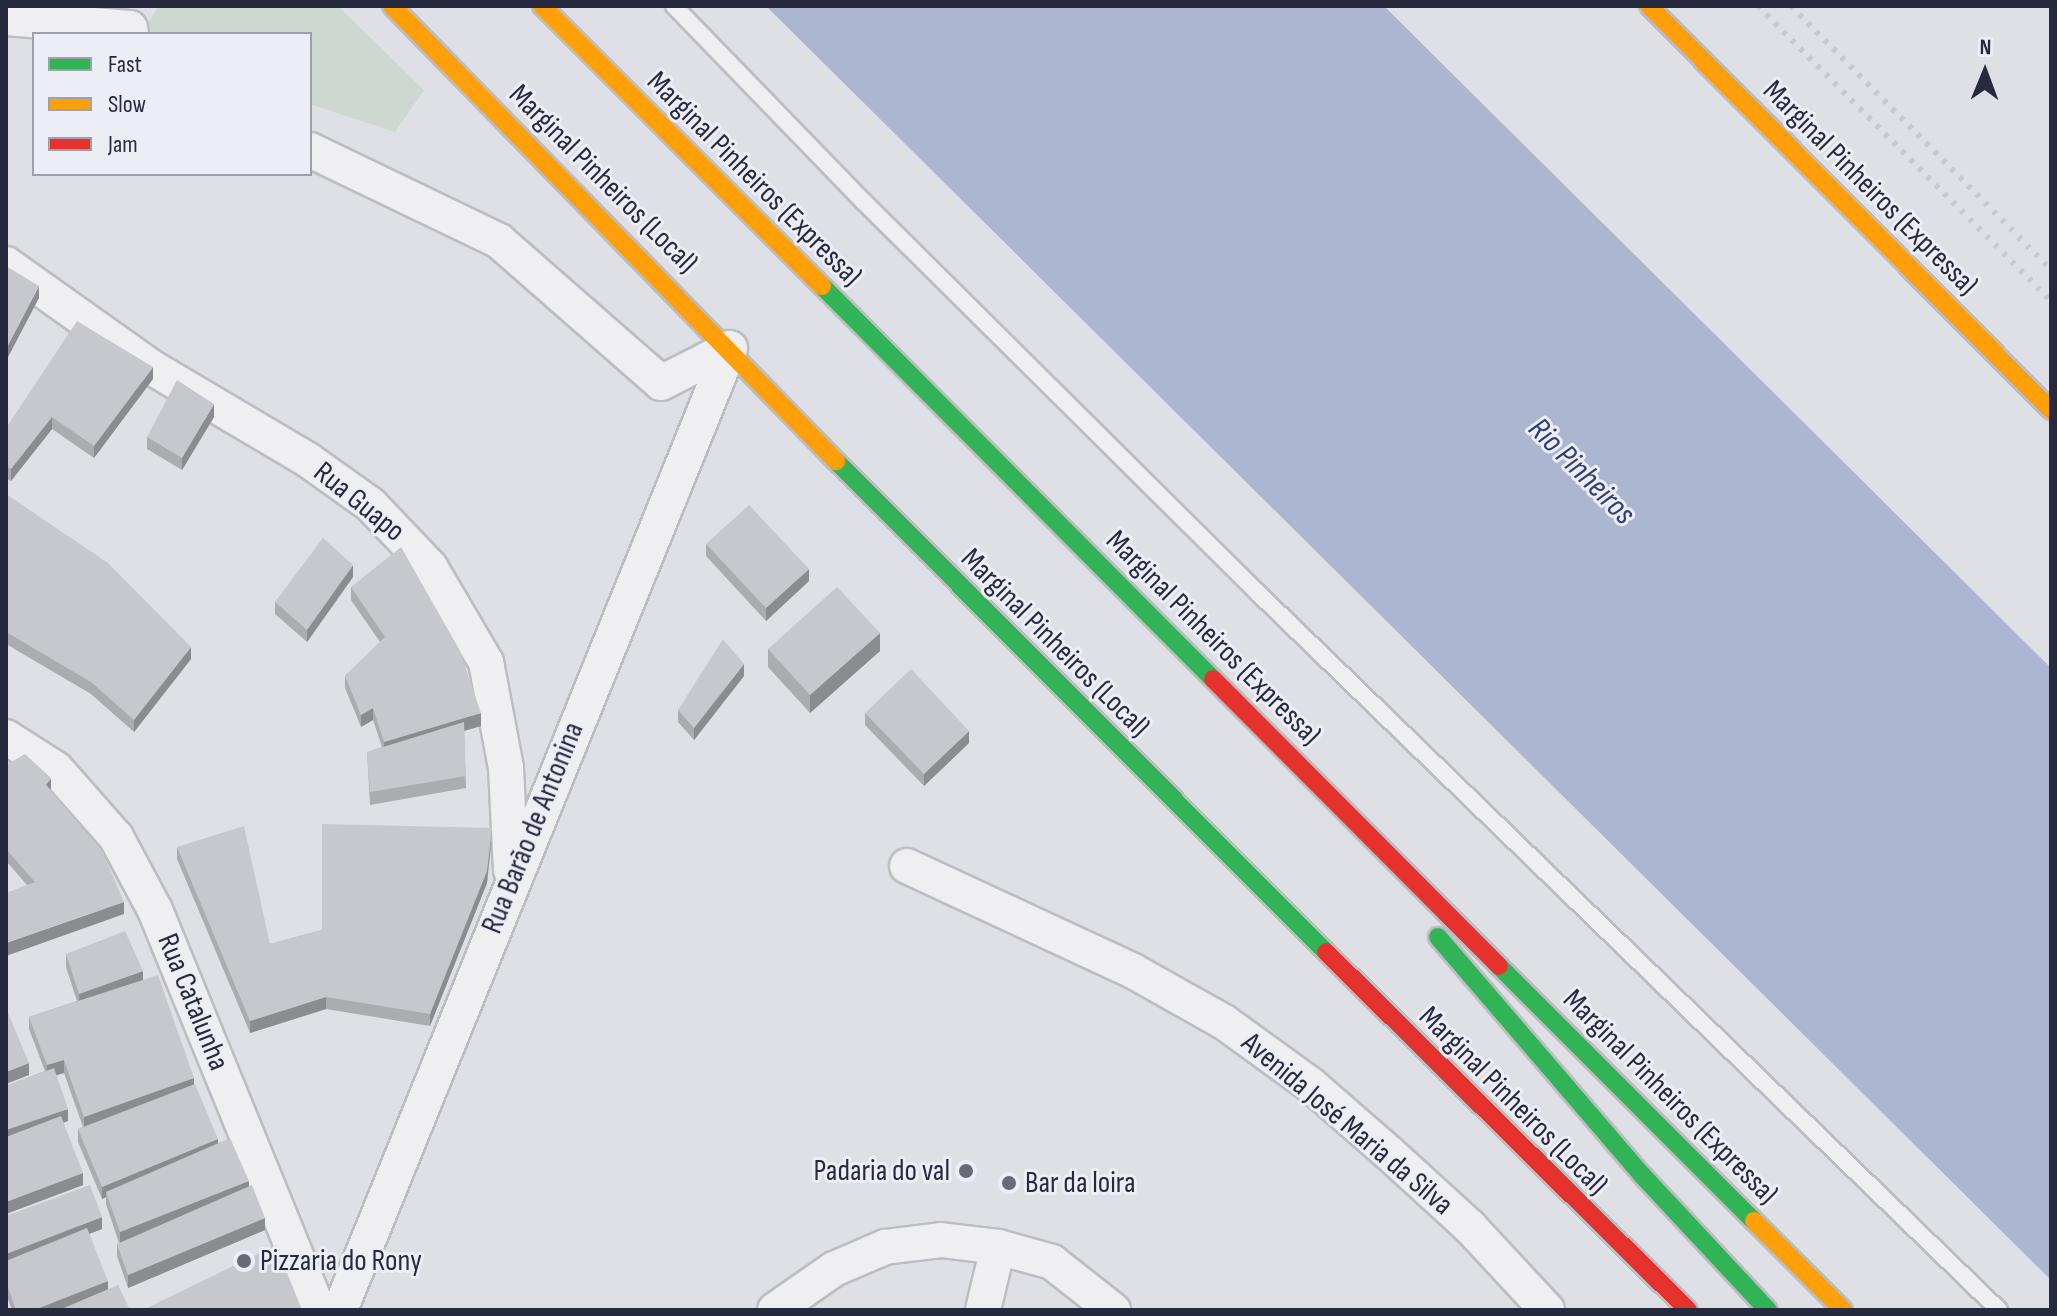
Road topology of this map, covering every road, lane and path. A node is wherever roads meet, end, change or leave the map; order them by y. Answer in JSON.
{"nodes":[{"id":1,"x":392,"y":6,"type":"edge"},
{"id":2,"x":542,"y":6,"type":"edge"},
{"id":3,"x":674,"y":6,"type":"edge"},
{"id":4,"x":1649,"y":6,"type":"edge"},
{"id":5,"x":6,"y":18,"type":"edge"},
{"id":6,"x":131,"y":32,"type":"edge"},
{"id":7,"x":312,"y":151,"type":"edge"},
{"id":8,"x":6,"y":264,"type":"edge"},
{"id":9,"x":730,"y":348,"type":"junction"},
{"id":10,"x":2051,"y":410,"type":"edge"},
{"id":11,"x":6,"y":737,"type":"edge"},
{"id":12,"x":1333,"y":798,"type":"junction"},
{"id":13,"x":907,"y":866,"type":"dead end"},
{"id":14,"x":512,"y":879,"type":"junction"},
{"id":15,"x":998,"y":1247,"type":"junction"},
{"id":16,"x":318,"y":1310,"type":"edge"},
{"id":17,"x":340,"y":1310,"type":"edge"},
{"id":18,"x":775,"y":1310,"type":"edge"},
{"id":19,"x":983,"y":1310,"type":"edge"},
{"id":20,"x":1113,"y":1310,"type":"edge"},
{"id":21,"x":1547,"y":1310,"type":"edge"},
{"id":22,"x":1688,"y":1310,"type":"edge"},
{"id":23,"x":1768,"y":1310,"type":"edge"},
{"id":24,"x":1843,"y":1310,"type":"edge"},
{"id":25,"x":1999,"y":1310,"type":"edge"}],
"edges":[{"from":1,"to":9,"type":"highway","name":"Marginal Pinheiros (Local)"},
{"from":2,"to":12,"type":"highway","name":"Marginal Pinheiros (Expressa)"},
{"from":3,"to":25,"type":"lane"},
{"from":4,"to":10,"type":"highway","name":"Marginal Pinheiros (Expressa)"},
{"from":5,"to":6,"type":"street"},
{"from":7,"to":9,"type":"street"},
{"from":8,"to":14,"type":"street","name":"Rua Guapo"},
{"from":9,"to":14,"type":"street","name":"Rua Barão de Antonina"},
{"from":9,"to":22,"type":"highway","name":"Marginal Pinheiros (Local)"},
{"from":11,"to":16,"type":"street","name":"Rua Catalunha"},
{"from":12,"to":23,"type":"highway"},
{"from":12,"to":24,"type":"highway","name":"Marginal Pinheiros (Expressa)"},
{"from":13,"to":21,"type":"street","name":"Avenida José Maria da Silva"},
{"from":14,"to":17,"type":"street","name":"Rua Barão de Antonina"},
{"from":15,"to":18,"type":"street"},
{"from":15,"to":19,"type":"street"},
{"from":15,"to":20,"type":"street"}]}
